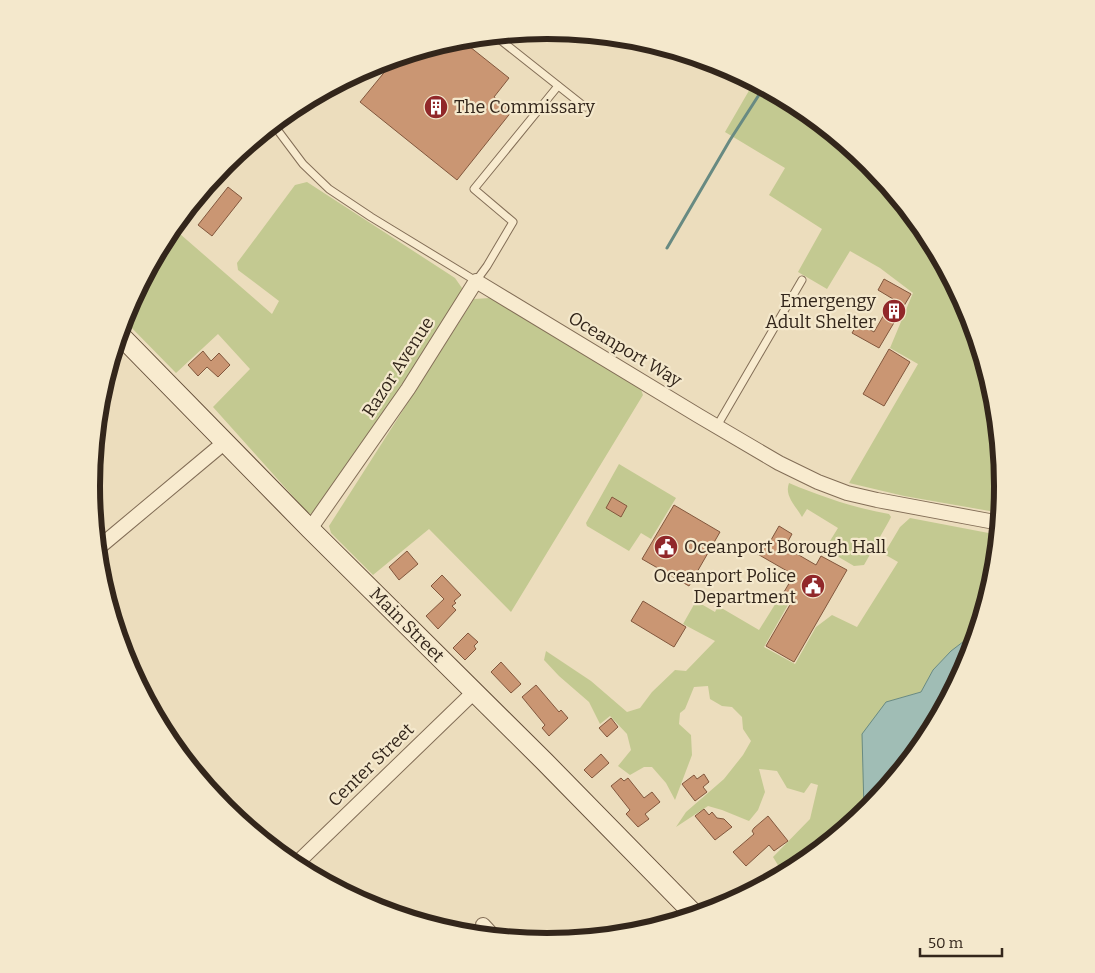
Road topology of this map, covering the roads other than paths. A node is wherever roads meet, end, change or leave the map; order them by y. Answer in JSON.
{"nodes":[{"id":1,"x":502,"y":42,"type":"edge"},
{"id":2,"x":558,"y":86,"type":"junction"},
{"id":3,"x":585,"y":107,"type":"dead end"},
{"id":4,"x":277,"y":129,"type":"edge"},
{"id":5,"x":802,"y":280,"type":"dead end"},
{"id":6,"x":476,"y":281,"type":"junction"},
{"id":7,"x":125,"y":340,"type":"edge"},
{"id":8,"x":716,"y":426,"type":"junction"},
{"id":9,"x":225,"y":442,"type":"junction"},
{"id":10,"x":993,"y":521,"type":"edge"},
{"id":11,"x":310,"y":529,"type":"junction"},
{"id":12,"x":103,"y":539,"type":"edge"},
{"id":13,"x":474,"y":692,"type":"junction"},
{"id":14,"x":300,"y":860,"type":"edge"},
{"id":15,"x":690,"y":910,"type":"edge"},
{"id":16,"x":483,"y":925,"type":"dead end"},
{"id":17,"x":487,"y":930,"type":"edge"}],
"edges":[{"from":1,"to":2,"type":"lane"},
{"from":2,"to":3,"type":"lane"},
{"from":2,"to":6,"type":"lane","name":"Razor Avenue"},
{"from":4,"to":6,"type":"lane","name":"Oceanport Way"},
{"from":5,"to":8,"type":"lane"},
{"from":6,"to":8,"type":"street","name":"Oceanport Way"},
{"from":6,"to":11,"type":"street","name":"Razor Avenue"},
{"from":7,"to":9,"type":"street","name":"Main Street"},
{"from":8,"to":10,"type":"street","name":"Oceanport Way"},
{"from":9,"to":11,"type":"street","name":"Main Street"},
{"from":9,"to":12,"type":"street"},
{"from":11,"to":13,"type":"street","name":"Main Street"},
{"from":13,"to":14,"type":"street","name":"Center Street"},
{"from":13,"to":15,"type":"street","name":"Main Street"},
{"from":16,"to":17,"type":"street"}]}
